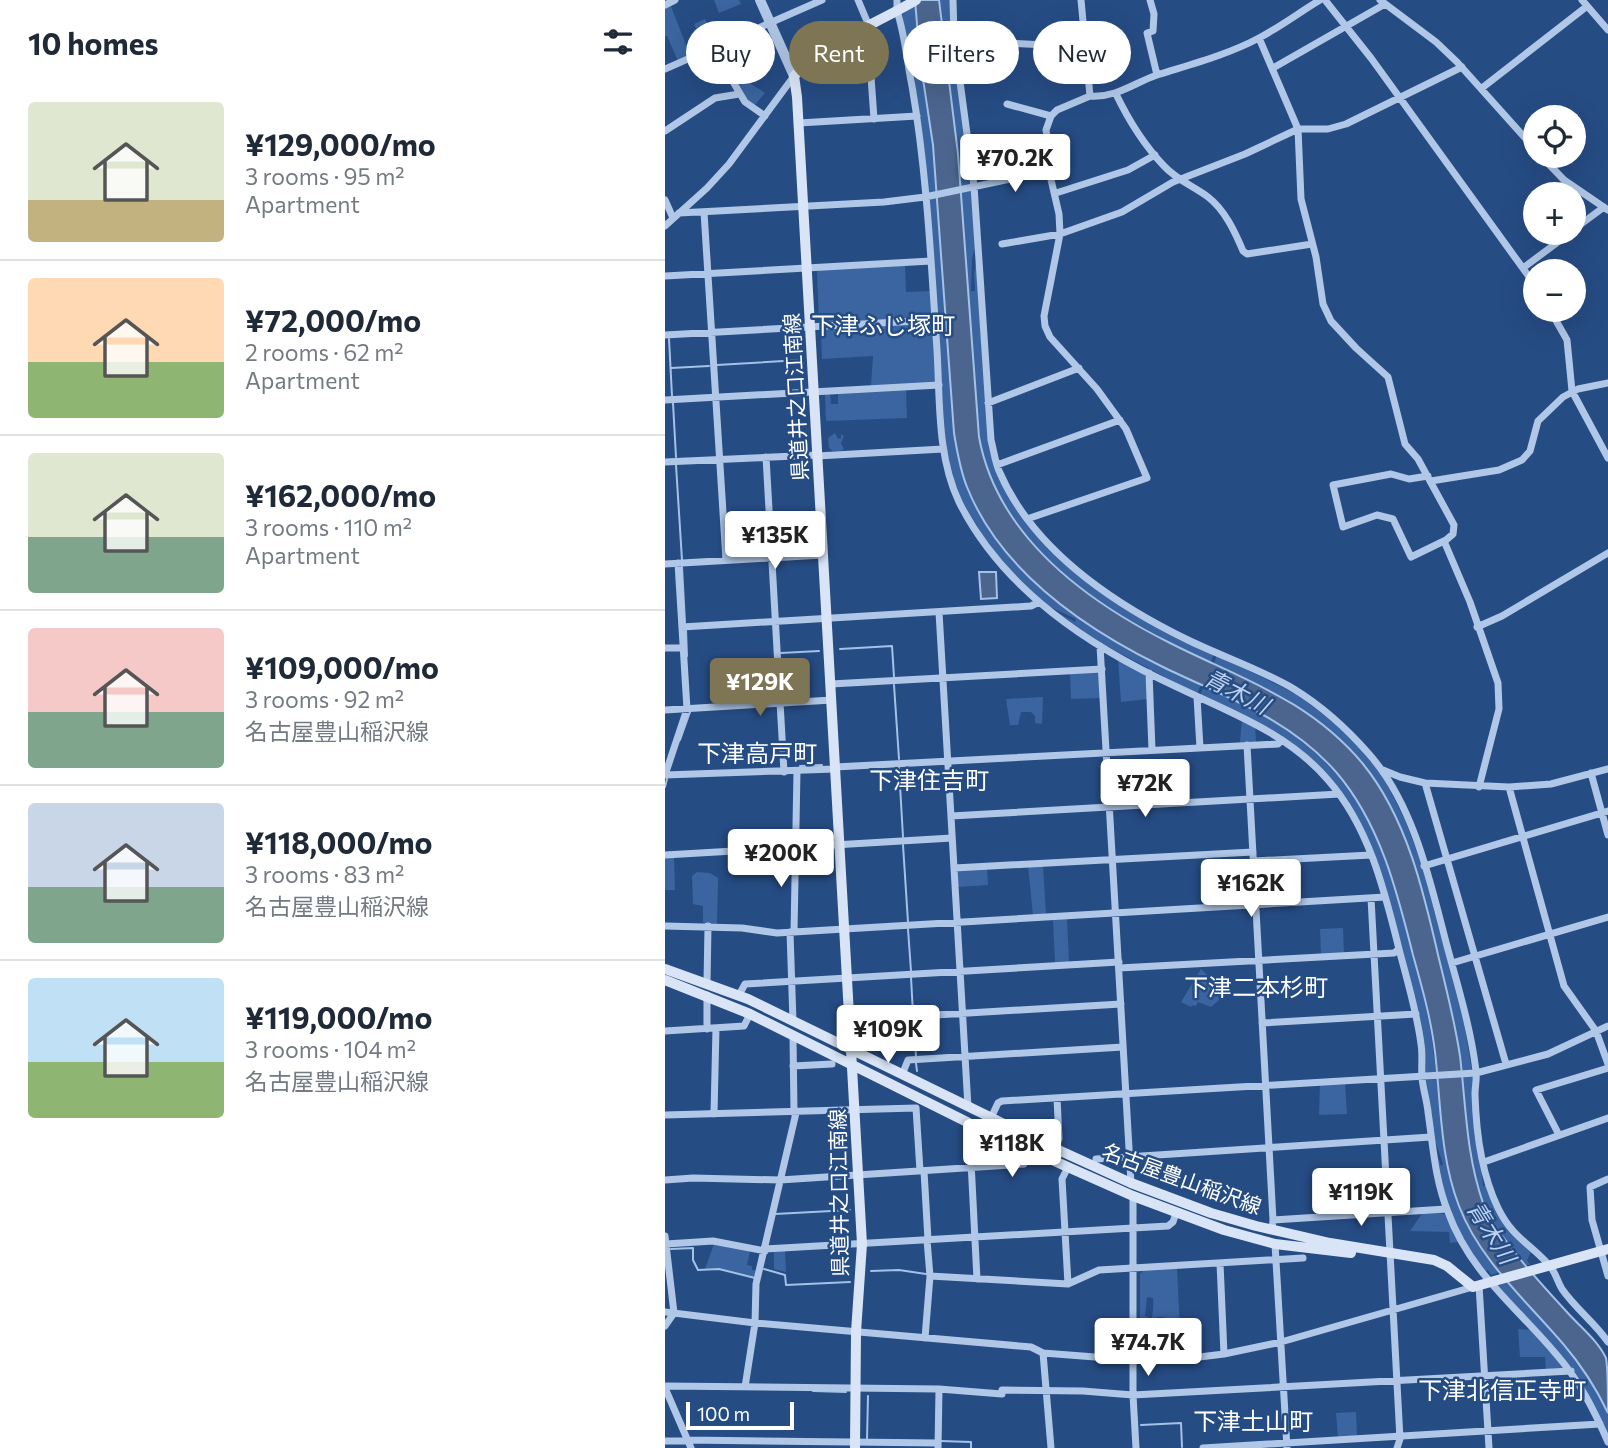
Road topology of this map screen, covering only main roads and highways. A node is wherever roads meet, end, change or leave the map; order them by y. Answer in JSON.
{"nodes":[{"id":1,"x":916,"y":0,"type":"edge"},
{"id":2,"x":899,"y":6,"type":"edge"},
{"id":3,"x":665,"y":970,"type":"edge"},
{"id":4,"x":665,"y":980,"type":"edge"},
{"id":5,"x":707,"y":989,"type":"junction"},
{"id":6,"x":853,"y":1051,"type":"junction"},
{"id":7,"x":853,"y":1065,"type":"junction"},
{"id":8,"x":1604,"y":1250,"type":"edge"},
{"id":9,"x":1390,"y":1254,"type":"junction"},
{"id":10,"x":855,"y":1445,"type":"edge"}],
"edges":[{"from":1,"to":2,"type":"main road"},
{"from":2,"to":6,"type":"main road","name":"県道井之口江南線"},
{"from":3,"to":5,"type":"main road","name":"名古屋豊山稲沢線"},
{"from":4,"to":5,"type":"main road","name":"名古屋豊山稲沢線"},
{"from":5,"to":6,"type":"main road","name":"名古屋豊山稲沢線"},
{"from":5,"to":7,"type":"main road","name":"名古屋豊山稲沢線"},
{"from":6,"to":7,"type":"main road","name":"県道井之口江南線"},
{"from":6,"to":9,"type":"main road","name":"名古屋豊山稲沢線"},
{"from":7,"to":9,"type":"main road","name":"名古屋豊山稲沢線"},
{"from":7,"to":10,"type":"main road","name":"県道井之口江南線"},
{"from":8,"to":9,"type":"main road","name":"名古屋豊山稲沢線"}]}
